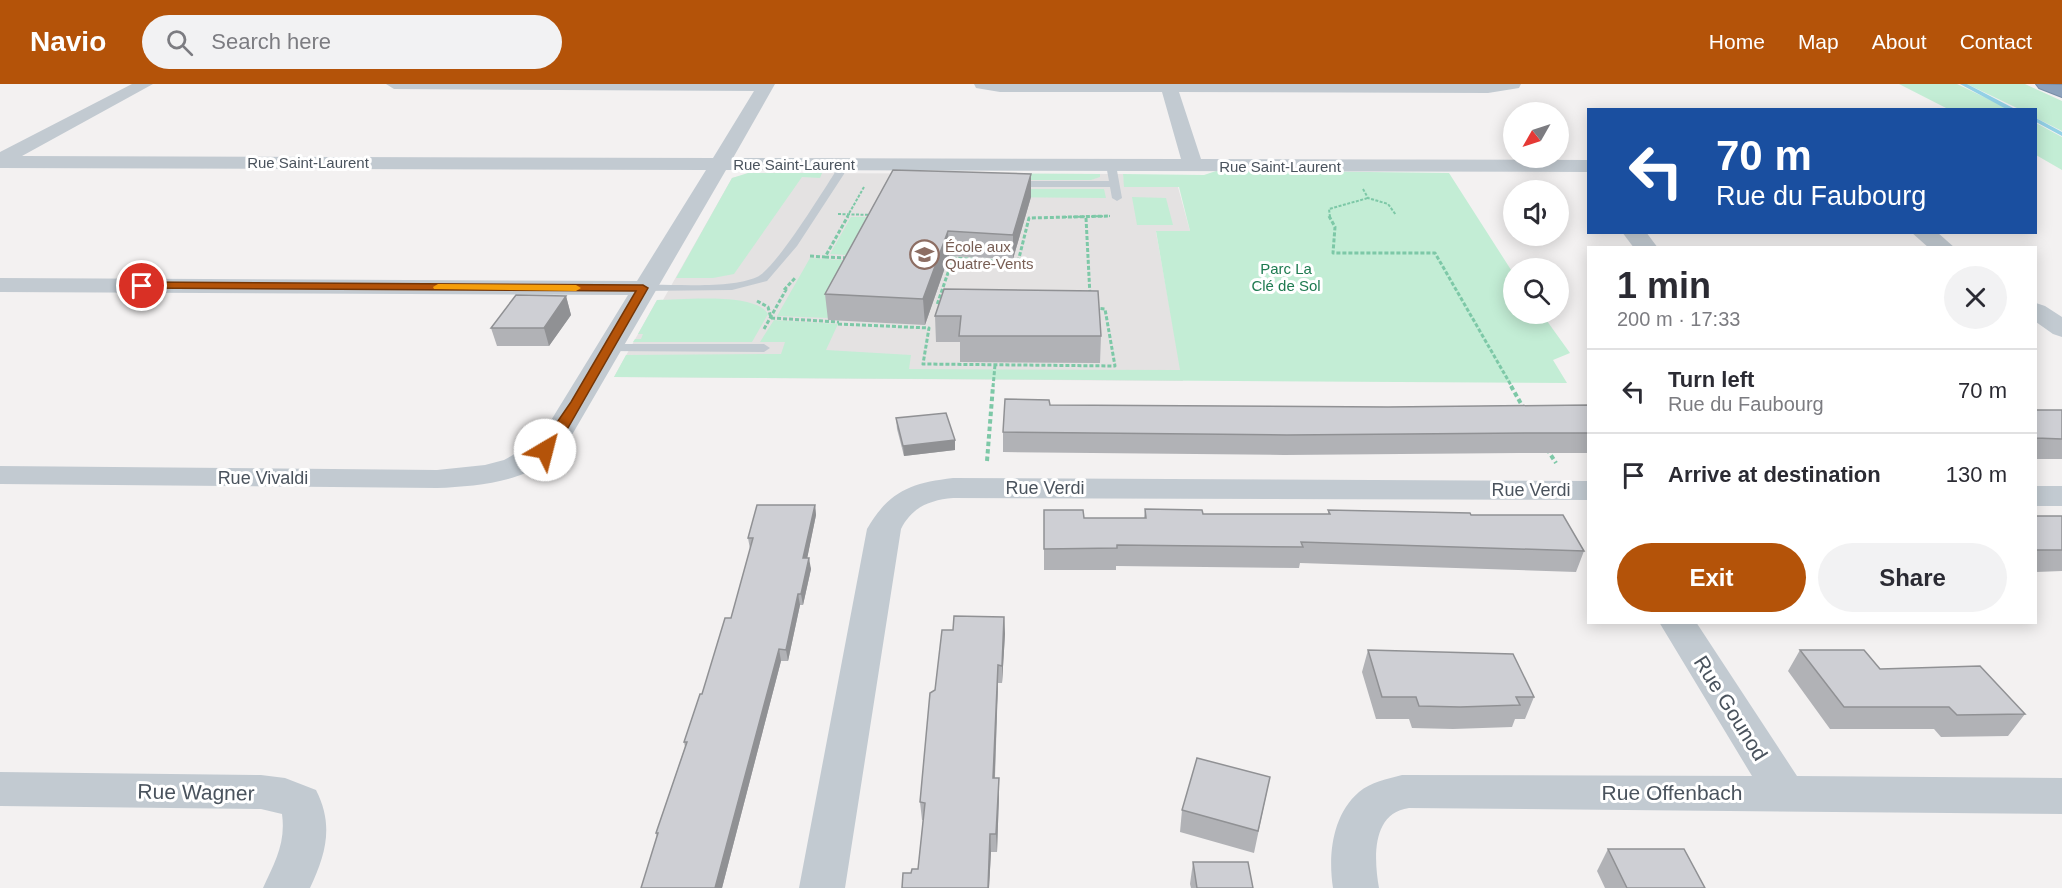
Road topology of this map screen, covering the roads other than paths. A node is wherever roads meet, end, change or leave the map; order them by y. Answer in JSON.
{"nodes":[{"id":1,"x":145,"y":84,"type":"edge"},
{"id":2,"x":394,"y":84,"type":"edge"},
{"id":3,"x":560,"y":84,"type":"edge"},
{"id":4,"x":982,"y":84,"type":"edge"},
{"id":5,"x":1513,"y":84,"type":"edge"},
{"id":6,"x":2045,"y":84,"type":"edge"},
{"id":7,"x":766,"y":85,"type":"edge"},
{"id":8,"x":1168,"y":86,"type":"edge"},
{"id":9,"x":2062,"y":92,"type":"edge"},
{"id":10,"x":0,"y":161,"type":"edge"},
{"id":11,"x":720,"y":163,"type":"junction"},
{"id":12,"x":842,"y":164,"type":"junction"},
{"id":13,"x":1193,"y":166,"type":"junction"},
{"id":14,"x":1578,"y":166,"type":"edge"},
{"id":15,"x":1112,"y":175,"type":"junction"},
{"id":16,"x":1002,"y":184,"type":"edge"},
{"id":17,"x":1587,"y":185,"type":"edge"},
{"id":18,"x":1117,"y":198,"type":"dead end"},
{"id":19,"x":1635,"y":234,"type":"edge"},
{"id":20,"x":1925,"y":234,"type":"edge"},
{"id":21,"x":1645,"y":246,"type":"edge"},
{"id":22,"x":1941,"y":246,"type":"edge"},
{"id":23,"x":0,"y":285,"type":"edge"},
{"id":24,"x":643,"y":288,"type":"junction"},
{"id":25,"x":2037,"y":312,"type":"edge"},
{"id":26,"x":2062,"y":329,"type":"edge"},
{"id":27,"x":608,"y":348,"type":"junction"},
{"id":28,"x":764,"y":348,"type":"dead end"},
{"id":29,"x":0,"y":475,"type":"edge"},
{"id":30,"x":1587,"y":491,"type":"edge"},
{"id":31,"x":2037,"y":496,"type":"edge"},
{"id":32,"x":2062,"y":496,"type":"edge"},
{"id":33,"x":1678,"y":624,"type":"edge"},
{"id":34,"x":0,"y":789,"type":"edge"},
{"id":35,"x":1785,"y":793,"type":"junction"},
{"id":36,"x":2062,"y":796,"type":"edge"},
{"id":37,"x":286,"y":888,"type":"edge"},
{"id":38,"x":822,"y":888,"type":"edge"},
{"id":39,"x":1356,"y":888,"type":"edge"}],
"edges":[{"from":1,"to":10,"type":"street"},
{"from":2,"to":3,"type":"street"},
{"from":3,"to":7,"type":"street"},
{"from":4,"to":8,"type":"street"},
{"from":5,"to":8,"type":"street"},
{"from":6,"to":9,"type":"highway"},
{"from":7,"to":11,"type":"street"},
{"from":8,"to":13,"type":"street"},
{"from":10,"to":11,"type":"street","name":"Rue Saint-Laurent"},
{"from":11,"to":12,"type":"street","name":"Rue Saint-Laurent"},
{"from":11,"to":24,"type":"street"},
{"from":12,"to":15,"type":"street","name":"Rue Saint-Laurent"},
{"from":12,"to":24,"type":"lane"},
{"from":13,"to":14,"type":"street","name":"Rue Saint-Laurent"},
{"from":13,"to":15,"type":"street","name":"Rue Saint-Laurent"},
{"from":14,"to":17,"type":"street"},
{"from":15,"to":16,"type":"lane"},
{"from":15,"to":18,"type":"lane"},
{"from":19,"to":21,"type":"street"},
{"from":20,"to":22,"type":"street"},
{"from":23,"to":24,"type":"street"},
{"from":24,"to":27,"type":"street"},
{"from":25,"to":26,"type":"street"},
{"from":27,"to":28,"type":"lane"},
{"from":27,"to":29,"type":"street","name":"Rue Vivaldi"},
{"from":30,"to":38,"type":"street","name":"Rue Verdi"},
{"from":31,"to":32,"type":"street"},
{"from":33,"to":35,"type":"street","name":"Rue Gounod"},
{"from":34,"to":37,"type":"street","name":"Rue Wagner"},
{"from":35,"to":36,"type":"street","name":"Rue Offenbach"},
{"from":35,"to":39,"type":"street","name":"Rue Offenbach"}]}
